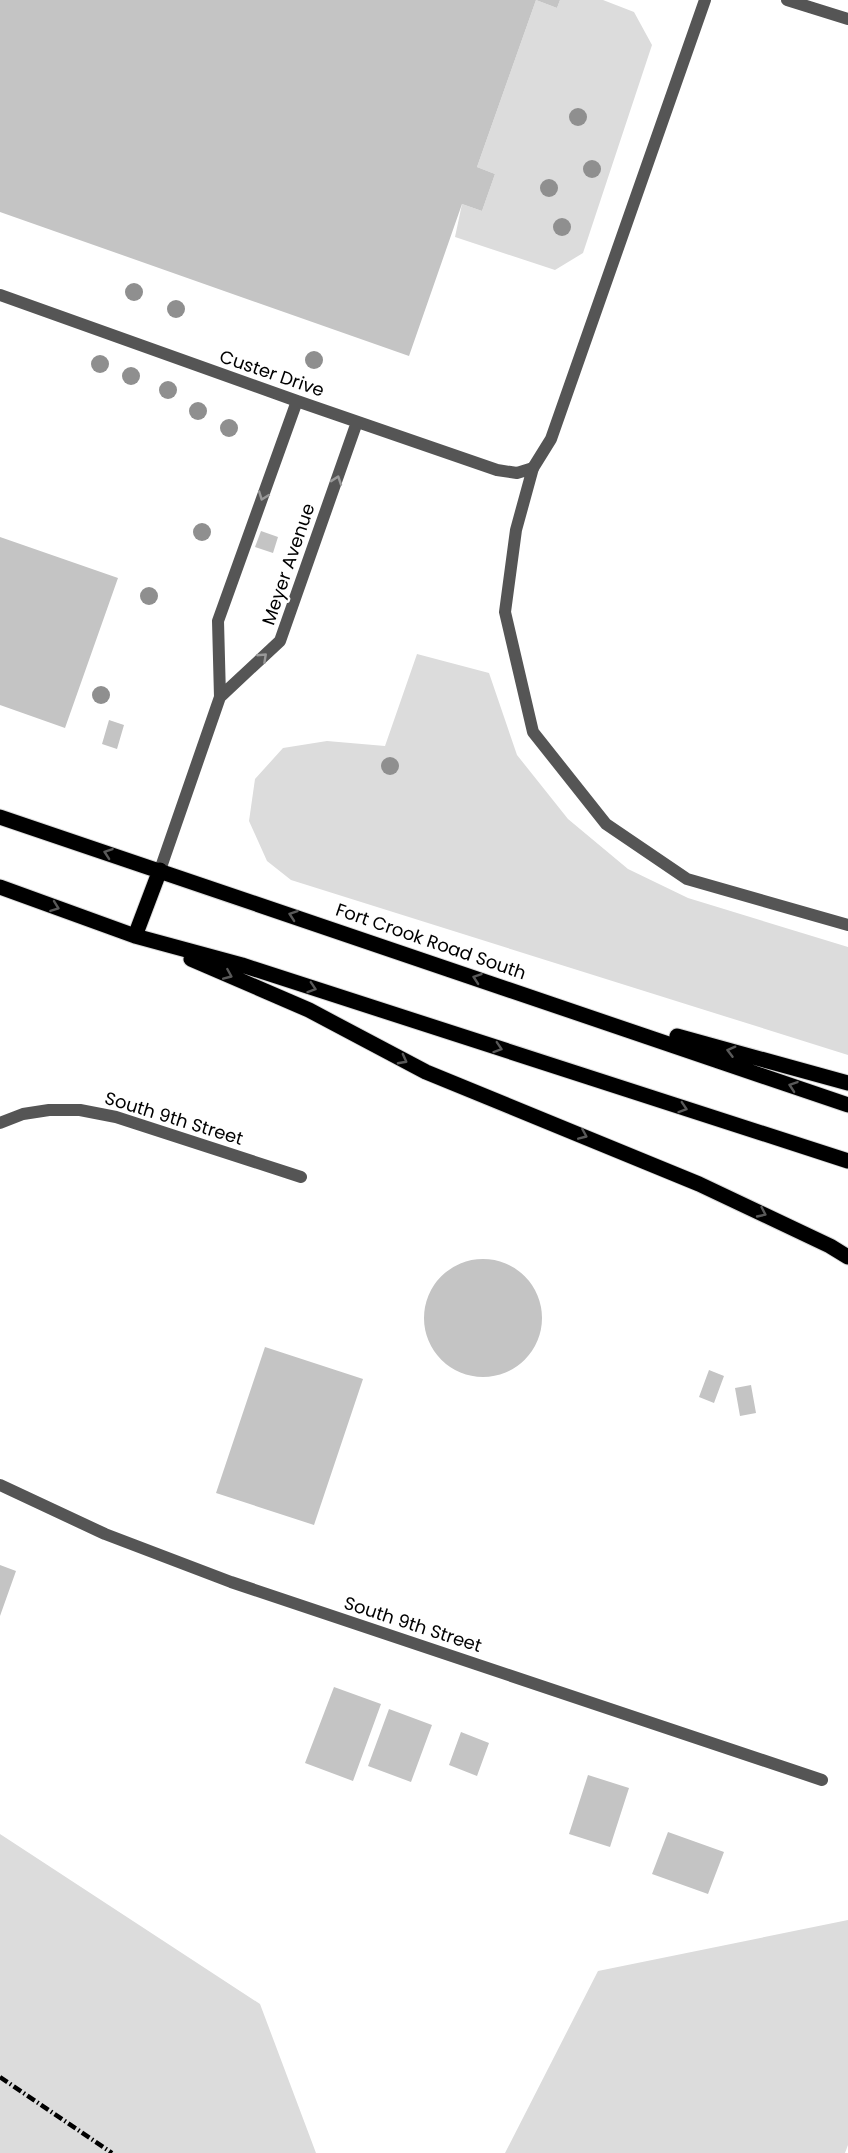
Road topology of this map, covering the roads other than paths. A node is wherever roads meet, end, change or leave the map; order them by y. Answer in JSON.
{"nodes":[{"id":1,"x":705,"y":0,"type":"edge"},
{"id":2,"x":787,"y":0,"type":"edge"},
{"id":3,"x":848,"y":19,"type":"edge"},
{"id":4,"x":0,"y":295,"type":"edge"},
{"id":5,"x":297,"y":401,"type":"junction"},
{"id":6,"x":357,"y":422,"type":"junction"},
{"id":7,"x":533,"y":468,"type":"junction"},
{"id":8,"x":220,"y":698,"type":"junction"},
{"id":9,"x":0,"y":816,"type":"edge"},
{"id":10,"x":160,"y":870,"type":"junction"},
{"id":11,"x":0,"y":887,"type":"edge"},
{"id":12,"x":848,"y":925,"type":"edge"},
{"id":13,"x":135,"y":936,"type":"junction"},
{"id":14,"x":533,"y":997,"type":"junction"},
{"id":15,"x":848,"y":1083,"type":"edge"},
{"id":16,"x":848,"y":1105,"type":"edge"},
{"id":17,"x":0,"y":1124,"type":"edge"},
{"id":18,"x":848,"y":1161,"type":"edge"},
{"id":19,"x":301,"y":1177,"type":"dead end"},
{"id":20,"x":848,"y":1257,"type":"edge"},
{"id":21,"x":0,"y":1485,"type":"edge"},
{"id":22,"x":822,"y":1780,"type":"dead end"}],
"edges":[{"from":1,"to":7,"type":"street"},
{"from":2,"to":3,"type":"street"},
{"from":4,"to":5,"type":"street","name":"Custer Drive"},
{"from":5,"to":6,"type":"street","name":"Custer Drive"},
{"from":5,"to":8,"type":"street","name":"Meyer Avenue","one_way":true},
{"from":6,"to":7,"type":"street","name":"Custer Drive"},
{"from":8,"to":6,"type":"street","name":"Meyer Avenue","one_way":true},
{"from":7,"to":12,"type":"street"},
{"from":8,"to":10,"type":"street","name":"Meyer Avenue"},
{"from":10,"to":9,"type":"main road","name":"Fort Crook Road South","one_way":true},
{"from":10,"to":13,"type":"main road"},
{"from":14,"to":10,"type":"main road","name":"Fort Crook Road South","one_way":true},
{"from":11,"to":13,"type":"main road","one_way":true},
{"from":13,"to":18,"type":"main road","one_way":true},
{"from":13,"to":20,"type":"main road","one_way":true},
{"from":15,"to":14,"type":"main road","one_way":true},
{"from":16,"to":14,"type":"main road","name":"Fort Crook Road South","one_way":true},
{"from":17,"to":19,"type":"street","name":"South 9th Street"},
{"from":21,"to":22,"type":"street","name":"South 9th Street"}]}
